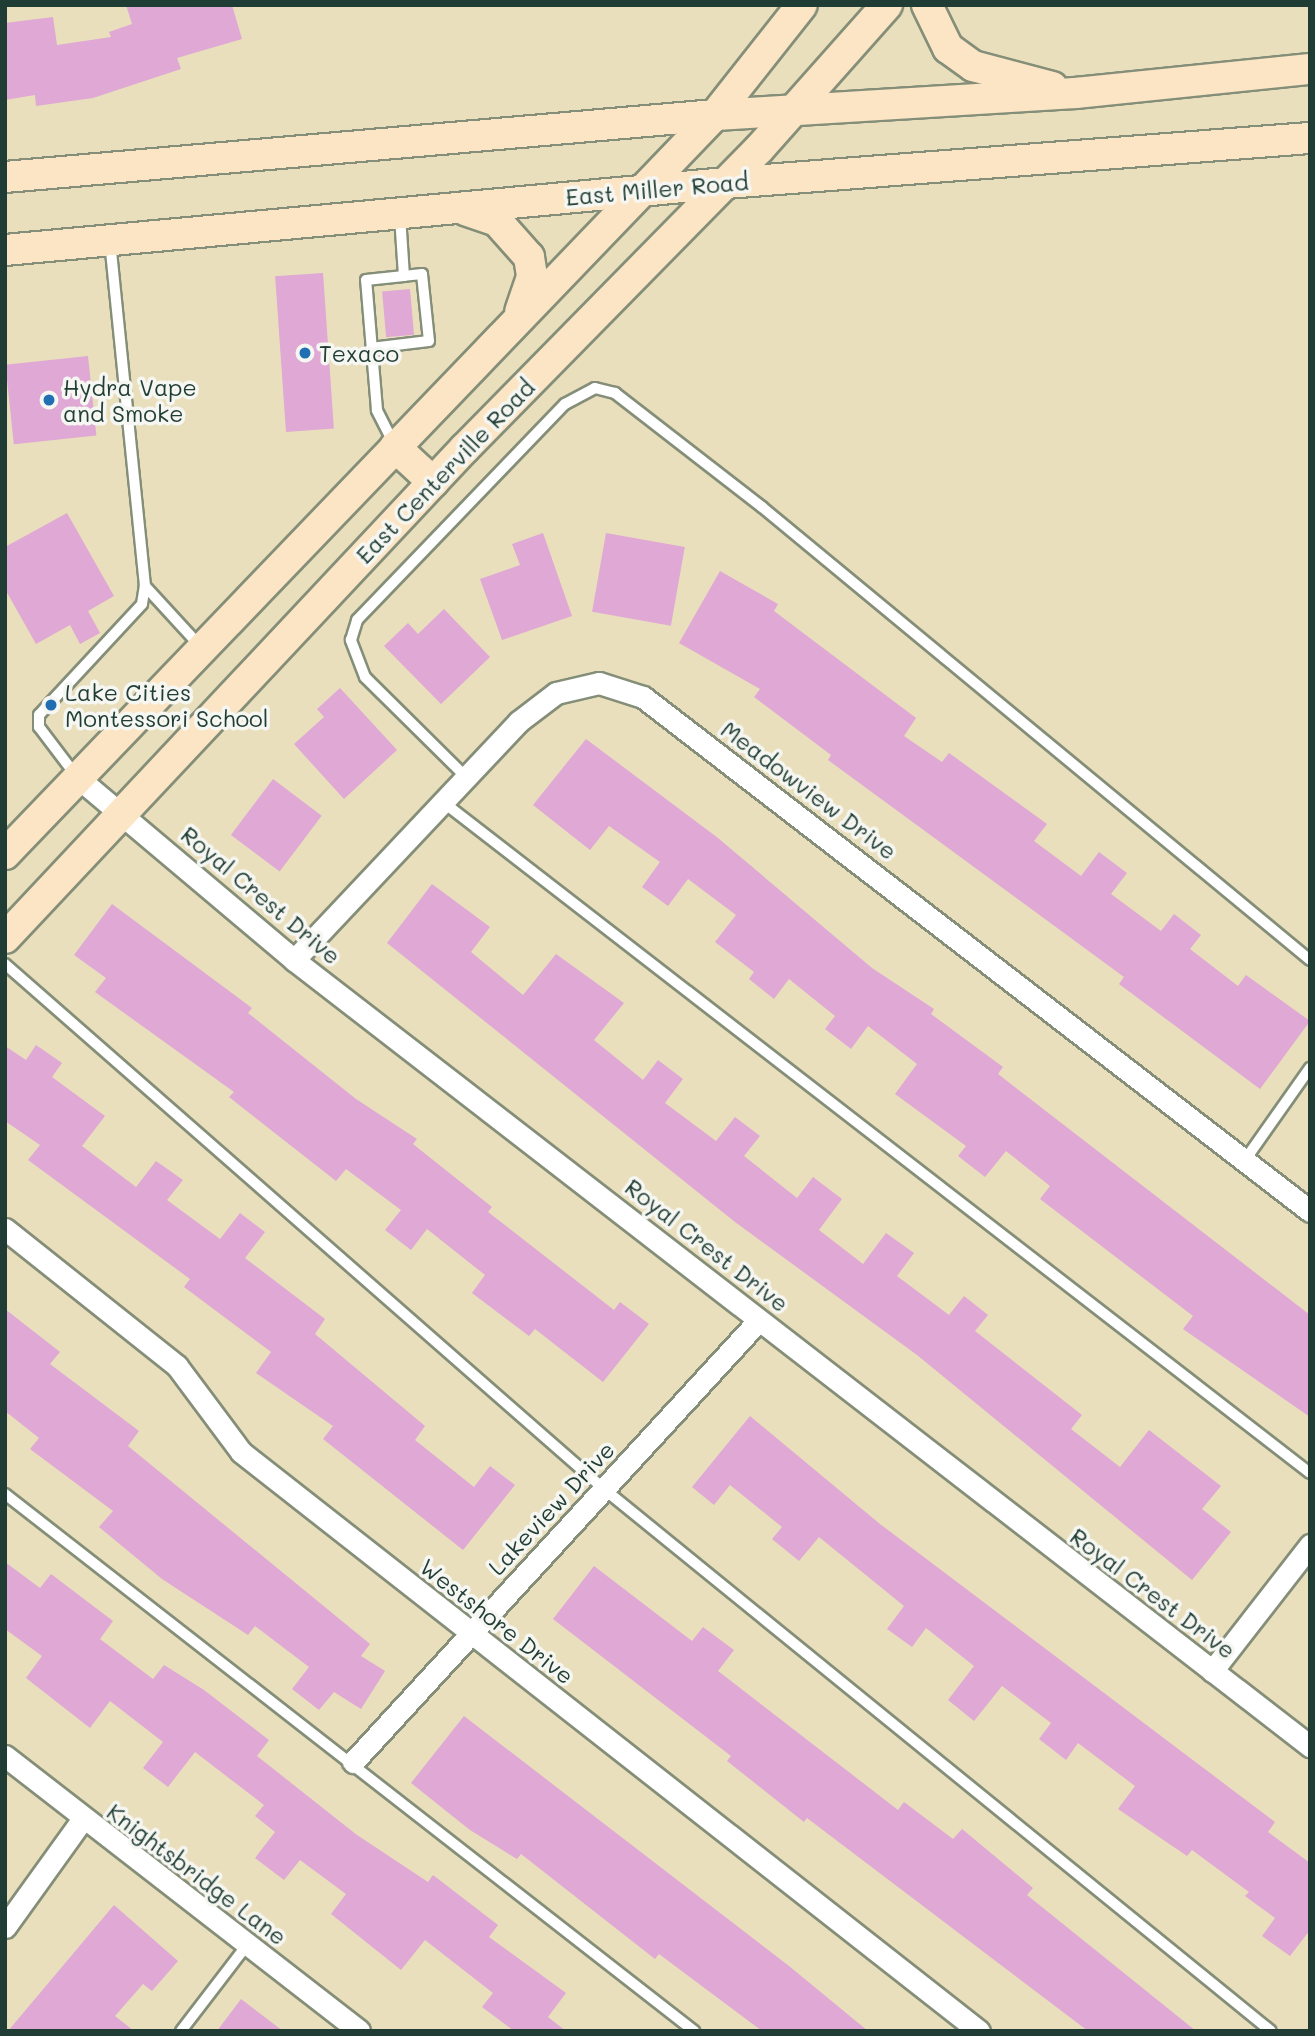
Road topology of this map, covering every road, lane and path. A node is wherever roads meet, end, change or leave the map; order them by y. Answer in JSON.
{"nodes":[{"id":1,"x":802,"y":5,"type":"edge"},
{"id":2,"x":887,"y":5,"type":"edge"},
{"id":3,"x":927,"y":5,"type":"edge"},
{"id":4,"x":1310,"y":69,"type":"edge"},
{"id":5,"x":1076,"y":93,"type":"junction"},
{"id":6,"x":791,"y":112,"type":"junction"},
{"id":7,"x":715,"y":115,"type":"junction"},
{"id":8,"x":1310,"y":138,"type":"edge"},
{"id":9,"x":5,"y":177,"type":"edge"},
{"id":10,"x":726,"y":183,"type":"junction"},
{"id":11,"x":641,"y":190,"type":"junction"},
{"id":12,"x":458,"y":207,"type":"junction"},
{"id":13,"x":400,"y":213,"type":"junction"},
{"id":14,"x":110,"y":240,"type":"junction"},
{"id":15,"x":5,"y":250,"type":"edge"},
{"id":16,"x":404,"y":276,"type":"junction"},
{"id":17,"x":516,"y":321,"type":"junction"},
{"id":18,"x":371,"y":348,"type":"junction"},
{"id":19,"x":395,"y":447,"type":"junction"},
{"id":20,"x":433,"y":482,"type":"junction"},
{"id":21,"x":145,"y":586,"type":"junction"},
{"id":22,"x":202,"y":648,"type":"junction"},
{"id":23,"x":77,"y":777,"type":"junction"},
{"id":24,"x":466,"y":777,"type":"junction"},
{"id":25,"x":443,"y":802,"type":"junction"},
{"id":26,"x":121,"y":811,"type":"junction"},
{"id":27,"x":5,"y":853,"type":"edge"},
{"id":28,"x":5,"y":938,"type":"edge"},
{"id":29,"x":294,"y":960,"type":"junction"},
{"id":30,"x":1310,"y":960,"type":"edge"},
{"id":31,"x":5,"y":964,"type":"edge"},
{"id":32,"x":1310,"y":1068,"type":"edge"},
{"id":33,"x":1245,"y":1160,"type":"junction"},
{"id":34,"x":1310,"y":1211,"type":"edge"},
{"id":35,"x":5,"y":1229,"type":"edge"},
{"id":36,"x":760,"y":1320,"type":"junction"},
{"id":37,"x":1310,"y":1473,"type":"edge"},
{"id":38,"x":604,"y":1489,"type":"junction"},
{"id":39,"x":5,"y":1494,"type":"edge"},
{"id":40,"x":1310,"y":1545,"type":"edge"},
{"id":41,"x":470,"y":1634,"type":"junction"},
{"id":42,"x":1212,"y":1671,"type":"junction"},
{"id":43,"x":1310,"y":1746,"type":"edge"},
{"id":44,"x":5,"y":1756,"type":"edge"},
{"id":45,"x":353,"y":1762,"type":"junction"},
{"id":46,"x":82,"y":1820,"type":"junction"},
{"id":47,"x":5,"y":1927,"type":"edge"},
{"id":48,"x":247,"y":1945,"type":"junction"},
{"id":49,"x":181,"y":2031,"type":"edge"},
{"id":50,"x":359,"y":2031,"type":"edge"},
{"id":51,"x":694,"y":2031,"type":"edge"},
{"id":52,"x":979,"y":2031,"type":"edge"},
{"id":53,"x":1271,"y":2031,"type":"edge"}],
"edges":[{"from":1,"to":7,"type":"main road"},
{"from":2,"to":6,"type":"main road","name":"East Centerville Road"},
{"from":3,"to":5,"type":"main road"},
{"from":4,"to":5,"type":"main road"},
{"from":5,"to":6,"type":"main road"},
{"from":6,"to":7,"type":"main road"},
{"from":6,"to":10,"type":"main road","name":"East Centerville Road"},
{"from":7,"to":9,"type":"main road"},
{"from":7,"to":11,"type":"main road"},
{"from":8,"to":10,"type":"main road","name":"East Miller Road"},
{"from":10,"to":11,"type":"main road","name":"East Miller Road"},
{"from":10,"to":20,"type":"main road","name":"East Centerville Road"},
{"from":11,"to":12,"type":"main road","name":"East Miller Road"},
{"from":11,"to":17,"type":"main road"},
{"from":12,"to":13,"type":"main road","name":"East Miller Road"},
{"from":12,"to":17,"type":"main road"},
{"from":13,"to":14,"type":"main road","name":"East Miller Road"},
{"from":13,"to":16,"type":"lane"},
{"from":14,"to":15,"type":"main road","name":"East Miller Road"},
{"from":14,"to":21,"type":"lane"},
{"from":16,"to":18,"type":"lane"},
{"from":16,"to":18,"type":"lane"},
{"from":17,"to":19,"type":"main road"},
{"from":18,"to":19,"type":"lane"},
{"from":19,"to":20,"type":"main road"},
{"from":19,"to":22,"type":"main road"},
{"from":20,"to":26,"type":"main road","name":"East Centerville Road"},
{"from":21,"to":22,"type":"lane"},
{"from":21,"to":23,"type":"lane"},
{"from":22,"to":23,"type":"main road"},
{"from":23,"to":26,"type":"street","name":"Royal Crest Drive"},
{"from":23,"to":27,"type":"main road"},
{"from":24,"to":25,"type":"street","name":"Meadowview Drive"},
{"from":24,"to":30,"type":"lane"},
{"from":24,"to":33,"type":"street","name":"Meadowview Drive"},
{"from":25,"to":29,"type":"street","name":"Meadowview Drive"},
{"from":25,"to":37,"type":"lane"},
{"from":26,"to":28,"type":"main road","name":"East Centerville Road"},
{"from":26,"to":29,"type":"street","name":"Royal Crest Drive"},
{"from":29,"to":36,"type":"street","name":"Royal Crest Drive"},
{"from":31,"to":38,"type":"lane"},
{"from":32,"to":33,"type":"lane"},
{"from":33,"to":34,"type":"street","name":"Meadowview Drive"},
{"from":35,"to":41,"type":"street","name":"Westshore Drive"},
{"from":36,"to":38,"type":"street","name":"Lakeview Drive"},
{"from":36,"to":42,"type":"street","name":"Royal Crest Drive"},
{"from":38,"to":41,"type":"street","name":"Lakeview Drive"},
{"from":38,"to":53,"type":"lane"},
{"from":39,"to":45,"type":"lane"},
{"from":40,"to":42,"type":"street"},
{"from":41,"to":45,"type":"street","name":"Lakeview Drive"},
{"from":41,"to":52,"type":"street","name":"Westshore Drive"},
{"from":42,"to":43,"type":"street","name":"Royal Crest Drive"},
{"from":44,"to":46,"type":"street","name":"Knightsbridge Lane"},
{"from":45,"to":51,"type":"lane"},
{"from":46,"to":47,"type":"street"},
{"from":46,"to":48,"type":"street","name":"Knightsbridge Lane"},
{"from":48,"to":49,"type":"lane"},
{"from":48,"to":50,"type":"street","name":"Knightsbridge Lane"}]}
